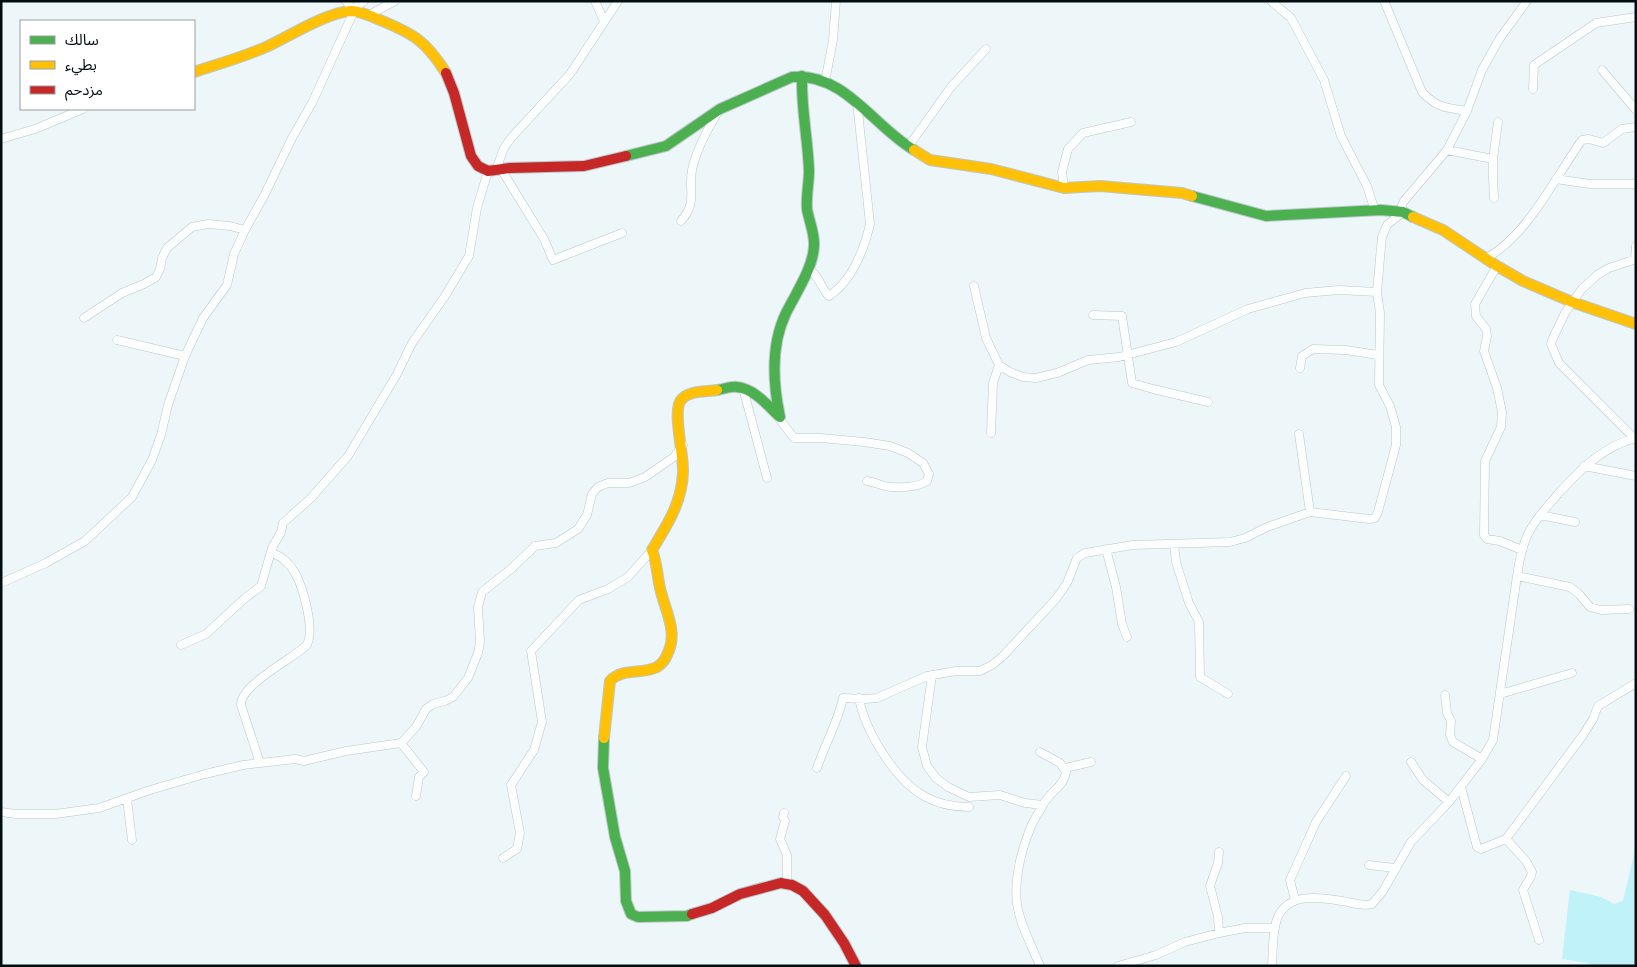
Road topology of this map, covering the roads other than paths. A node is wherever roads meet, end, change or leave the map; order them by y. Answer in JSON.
{"nodes":[{"id":1,"x":346,"y":1,"type":"edge"},
{"id":2,"x":364,"y":1,"type":"edge"},
{"id":3,"x":395,"y":1,"type":"edge"},
{"id":4,"x":595,"y":1,"type":"edge"},
{"id":5,"x":618,"y":1,"type":"edge"},
{"id":6,"x":836,"y":1,"type":"edge"},
{"id":7,"x":1271,"y":1,"type":"edge"},
{"id":8,"x":1527,"y":1,"type":"edge"},
{"id":9,"x":1385,"y":3,"type":"dead end"},
{"id":10,"x":354,"y":11,"type":"junction"},
{"id":11,"x":369,"y":15,"type":"junction"},
{"id":12,"x":1636,"y":17,"type":"edge"},
{"id":13,"x":604,"y":21,"type":"junction"},
{"id":14,"x":986,"y":48,"type":"dead end"},
{"id":15,"x":1602,"y":70,"type":"dead end"},
{"id":16,"x":195,"y":72,"type":"edge"},
{"id":17,"x":802,"y":76,"type":"junction"},
{"id":18,"x":824,"y":82,"type":"junction"},
{"id":19,"x":1533,"y":89,"type":"dead end"},
{"id":20,"x":857,"y":102,"type":"junction"},
{"id":21,"x":720,"y":109,"type":"junction"},
{"id":22,"x":81,"y":110,"type":"edge"},
{"id":23,"x":1636,"y":110,"type":"edge"},
{"id":24,"x":1467,"y":111,"type":"junction"},
{"id":25,"x":1131,"y":122,"type":"dead end"},
{"id":26,"x":1498,"y":122,"type":"dead end"},
{"id":27,"x":1636,"y":127,"type":"edge"},
{"id":28,"x":1,"y":139,"type":"edge"},
{"id":29,"x":908,"y":147,"type":"junction"},
{"id":30,"x":1447,"y":150,"type":"junction"},
{"id":31,"x":1493,"y":159,"type":"junction"},
{"id":32,"x":501,"y":170,"type":"junction"},
{"id":33,"x":488,"y":171,"type":"junction"},
{"id":34,"x":1556,"y":179,"type":"junction"},
{"id":35,"x":1636,"y":184,"type":"edge"},
{"id":36,"x":1064,"y":188,"type":"junction"},
{"id":37,"x":1494,"y":198,"type":"dead end"},
{"id":38,"x":1375,"y":211,"type":"junction"},
{"id":39,"x":1403,"y":212,"type":"junction"},
{"id":40,"x":681,"y":221,"type":"dead end"},
{"id":41,"x":244,"y":230,"type":"junction"},
{"id":42,"x":622,"y":233,"type":"dead end"},
{"id":43,"x":1636,"y":246,"type":"edge"},
{"id":44,"x":1486,"y":258,"type":"junction"},
{"id":45,"x":1635,"y":259,"type":"edge"},
{"id":46,"x":1497,"y":266,"type":"junction"},
{"id":47,"x":808,"y":269,"type":"junction"},
{"id":48,"x":974,"y":286,"type":"dead end"},
{"id":49,"x":1377,"y":292,"type":"junction"},
{"id":50,"x":1572,"y":302,"type":"junction"},
{"id":51,"x":1093,"y":315,"type":"dead end"},
{"id":52,"x":84,"y":318,"type":"dead end"},
{"id":53,"x":1636,"y":324,"type":"edge"},
{"id":54,"x":117,"y":340,"type":"dead end"},
{"id":55,"x":1128,"y":354,"type":"junction"},
{"id":56,"x":1378,"y":355,"type":"junction"},
{"id":57,"x":184,"y":356,"type":"junction"},
{"id":58,"x":999,"y":365,"type":"junction"},
{"id":59,"x":1300,"y":368,"type":"dead end"},
{"id":60,"x":743,"y":388,"type":"junction"},
{"id":61,"x":1208,"y":402,"type":"dead end"},
{"id":62,"x":780,"y":417,"type":"junction"},
{"id":63,"x":991,"y":432,"type":"dead end"},
{"id":64,"x":1299,"y":434,"type":"dead end"},
{"id":65,"x":1635,"y":438,"type":"edge"},
{"id":66,"x":683,"y":445,"type":"junction"},
{"id":67,"x":1584,"y":466,"type":"junction"},
{"id":68,"x":1636,"y":476,"type":"edge"},
{"id":69,"x":766,"y":478,"type":"dead end"},
{"id":70,"x":868,"y":481,"type":"dead end"},
{"id":71,"x":1310,"y":512,"type":"junction"},
{"id":72,"x":1540,"y":515,"type":"junction"},
{"id":73,"x":1575,"y":522,"type":"dead end"},
{"id":74,"x":1174,"y":544,"type":"junction"},
{"id":75,"x":1106,"y":549,"type":"junction"},
{"id":76,"x":652,"y":550,"type":"junction"},
{"id":77,"x":1522,"y":550,"type":"junction"},
{"id":78,"x":271,"y":553,"type":"junction"},
{"id":79,"x":1517,"y":576,"type":"junction"},
{"id":80,"x":1,"y":583,"type":"edge"},
{"id":81,"x":1629,"y":609,"type":"dead end"},
{"id":82,"x":1127,"y":637,"type":"dead end"},
{"id":83,"x":181,"y":645,"type":"dead end"},
{"id":84,"x":1572,"y":673,"type":"dead end"},
{"id":85,"x":932,"y":675,"type":"junction"},
{"id":86,"x":1636,"y":683,"type":"edge"},
{"id":87,"x":1228,"y":694,"type":"dead end"},
{"id":88,"x":1500,"y":694,"type":"junction"},
{"id":89,"x":1445,"y":695,"type":"dead end"},
{"id":90,"x":859,"y":698,"type":"junction"},
{"id":91,"x":400,"y":742,"type":"junction"},
{"id":92,"x":1040,"y":752,"type":"dead end"},
{"id":93,"x":1482,"y":759,"type":"junction"},
{"id":94,"x":1091,"y":762,"type":"dead end"},
{"id":95,"x":1411,"y":762,"type":"dead end"},
{"id":96,"x":260,"y":763,"type":"junction"},
{"id":97,"x":817,"y":768,"type":"dead end"},
{"id":98,"x":1065,"y":768,"type":"junction"},
{"id":99,"x":1346,"y":776,"type":"dead end"},
{"id":100,"x":1461,"y":787,"type":"junction"},
{"id":101,"x":416,"y":796,"type":"dead end"},
{"id":102,"x":127,"y":800,"type":"junction"},
{"id":103,"x":1449,"y":802,"type":"junction"},
{"id":104,"x":1043,"y":805,"type":"junction"},
{"id":105,"x":969,"y":807,"type":"dead end"},
{"id":106,"x":1,"y":812,"type":"edge"},
{"id":107,"x":784,"y":813,"type":"dead end"},
{"id":108,"x":1506,"y":839,"type":"junction"},
{"id":109,"x":132,"y":840,"type":"dead end"},
{"id":110,"x":1219,"y":852,"type":"dead end"},
{"id":111,"x":504,"y":858,"type":"dead end"},
{"id":112,"x":1369,"y":865,"type":"dead end"},
{"id":113,"x":1395,"y":868,"type":"junction"},
{"id":114,"x":787,"y":883,"type":"junction"},
{"id":115,"x":1295,"y":900,"type":"junction"},
{"id":116,"x":1275,"y":928,"type":"junction"},
{"id":117,"x":1219,"y":933,"type":"junction"},
{"id":118,"x":1539,"y":940,"type":"dead end"},
{"id":119,"x":856,"y":966,"type":"edge"},
{"id":120,"x":1040,"y":966,"type":"edge"},
{"id":121,"x":1118,"y":966,"type":"edge"},
{"id":122,"x":1272,"y":966,"type":"edge"}],
"edges":[{"from":1,"to":10,"type":"street"},
{"from":2,"to":10,"type":"street"},
{"from":3,"to":11,"type":"street"},
{"from":4,"to":13,"type":"street"},
{"from":5,"to":13,"type":"street"},
{"from":6,"to":18,"type":"street"},
{"from":7,"to":38,"type":"street"},
{"from":8,"to":24,"type":"street"},
{"from":9,"to":24,"type":"street"},
{"from":10,"to":11,"type":"street"},
{"from":10,"to":16,"type":"street"},
{"from":10,"to":41,"type":"street"},
{"from":11,"to":33,"type":"street"},
{"from":12,"to":19,"type":"street"},
{"from":13,"to":32,"type":"street"},
{"from":14,"to":29,"type":"street"},
{"from":15,"to":23,"type":"street"},
{"from":17,"to":18,"type":"street"},
{"from":17,"to":21,"type":"street"},
{"from":17,"to":47,"type":"street"},
{"from":18,"to":20,"type":"street"},
{"from":20,"to":29,"type":"street"},
{"from":20,"to":47,"type":"street"},
{"from":21,"to":32,"type":"street"},
{"from":21,"to":40,"type":"street"},
{"from":22,"to":28,"type":"street"},
{"from":24,"to":30,"type":"street"},
{"from":25,"to":36,"type":"street"},
{"from":26,"to":31,"type":"street"},
{"from":27,"to":34,"type":"street"},
{"from":29,"to":36,"type":"street"},
{"from":30,"to":31,"type":"street"},
{"from":30,"to":39,"type":"street"},
{"from":31,"to":37,"type":"street"},
{"from":32,"to":33,"type":"street"},
{"from":32,"to":42,"type":"street"},
{"from":33,"to":78,"type":"street"},
{"from":34,"to":35,"type":"street"},
{"from":34,"to":44,"type":"street"},
{"from":36,"to":38,"type":"street"},
{"from":38,"to":39,"type":"street"},
{"from":39,"to":44,"type":"street"},
{"from":39,"to":49,"type":"street"},
{"from":41,"to":52,"type":"street"},
{"from":41,"to":57,"type":"street"},
{"from":43,"to":45,"type":"street"},
{"from":44,"to":46,"type":"street"},
{"from":45,"to":50,"type":"street"},
{"from":46,"to":50,"type":"street"},
{"from":46,"to":77,"type":"street"},
{"from":47,"to":62,"type":"street"},
{"from":48,"to":58,"type":"street"},
{"from":49,"to":55,"type":"street"},
{"from":49,"to":56,"type":"street"},
{"from":50,"to":53,"type":"street"},
{"from":50,"to":65,"type":"street"},
{"from":51,"to":55,"type":"street"},
{"from":54,"to":57,"type":"street"},
{"from":55,"to":58,"type":"street"},
{"from":55,"to":61,"type":"street"},
{"from":56,"to":59,"type":"street"},
{"from":56,"to":71,"type":"street"},
{"from":57,"to":80,"type":"street"},
{"from":58,"to":63,"type":"street"},
{"from":60,"to":62,"type":"street"},
{"from":60,"to":66,"type":"street"},
{"from":60,"to":69,"type":"street"},
{"from":62,"to":70,"type":"street"},
{"from":64,"to":71,"type":"street"},
{"from":65,"to":67,"type":"street"},
{"from":66,"to":76,"type":"street"},
{"from":66,"to":91,"type":"street"},
{"from":67,"to":68,"type":"street"},
{"from":67,"to":72,"type":"street"},
{"from":71,"to":74,"type":"street"},
{"from":72,"to":73,"type":"street"},
{"from":72,"to":77,"type":"street"},
{"from":74,"to":75,"type":"street"},
{"from":74,"to":87,"type":"street"},
{"from":75,"to":82,"type":"street"},
{"from":75,"to":85,"type":"street"},
{"from":76,"to":111,"type":"street"},
{"from":76,"to":114,"type":"street"},
{"from":77,"to":79,"type":"street"},
{"from":78,"to":83,"type":"street"},
{"from":78,"to":96,"type":"street"},
{"from":79,"to":81,"type":"street"},
{"from":79,"to":88,"type":"street"},
{"from":84,"to":88,"type":"street"},
{"from":85,"to":90,"type":"street"},
{"from":85,"to":104,"type":"street"},
{"from":86,"to":108,"type":"street"},
{"from":88,"to":93,"type":"street"},
{"from":89,"to":93,"type":"street"},
{"from":90,"to":97,"type":"street"},
{"from":90,"to":105,"type":"street"},
{"from":91,"to":96,"type":"street"},
{"from":91,"to":101,"type":"street"},
{"from":92,"to":98,"type":"street"},
{"from":93,"to":100,"type":"street"},
{"from":94,"to":98,"type":"street"},
{"from":95,"to":103,"type":"street"},
{"from":96,"to":102,"type":"street"},
{"from":98,"to":104,"type":"street"},
{"from":99,"to":115,"type":"street"},
{"from":100,"to":103,"type":"street"},
{"from":100,"to":108,"type":"street"},
{"from":102,"to":106,"type":"street"},
{"from":102,"to":109,"type":"street"},
{"from":103,"to":113,"type":"street"},
{"from":104,"to":120,"type":"street"},
{"from":107,"to":114,"type":"street"},
{"from":108,"to":118,"type":"street"},
{"from":110,"to":117,"type":"street"},
{"from":112,"to":113,"type":"street"},
{"from":113,"to":115,"type":"street"},
{"from":114,"to":119,"type":"street"},
{"from":115,"to":116,"type":"street"},
{"from":116,"to":117,"type":"street"},
{"from":116,"to":122,"type":"street"},
{"from":117,"to":121,"type":"street"}]}
